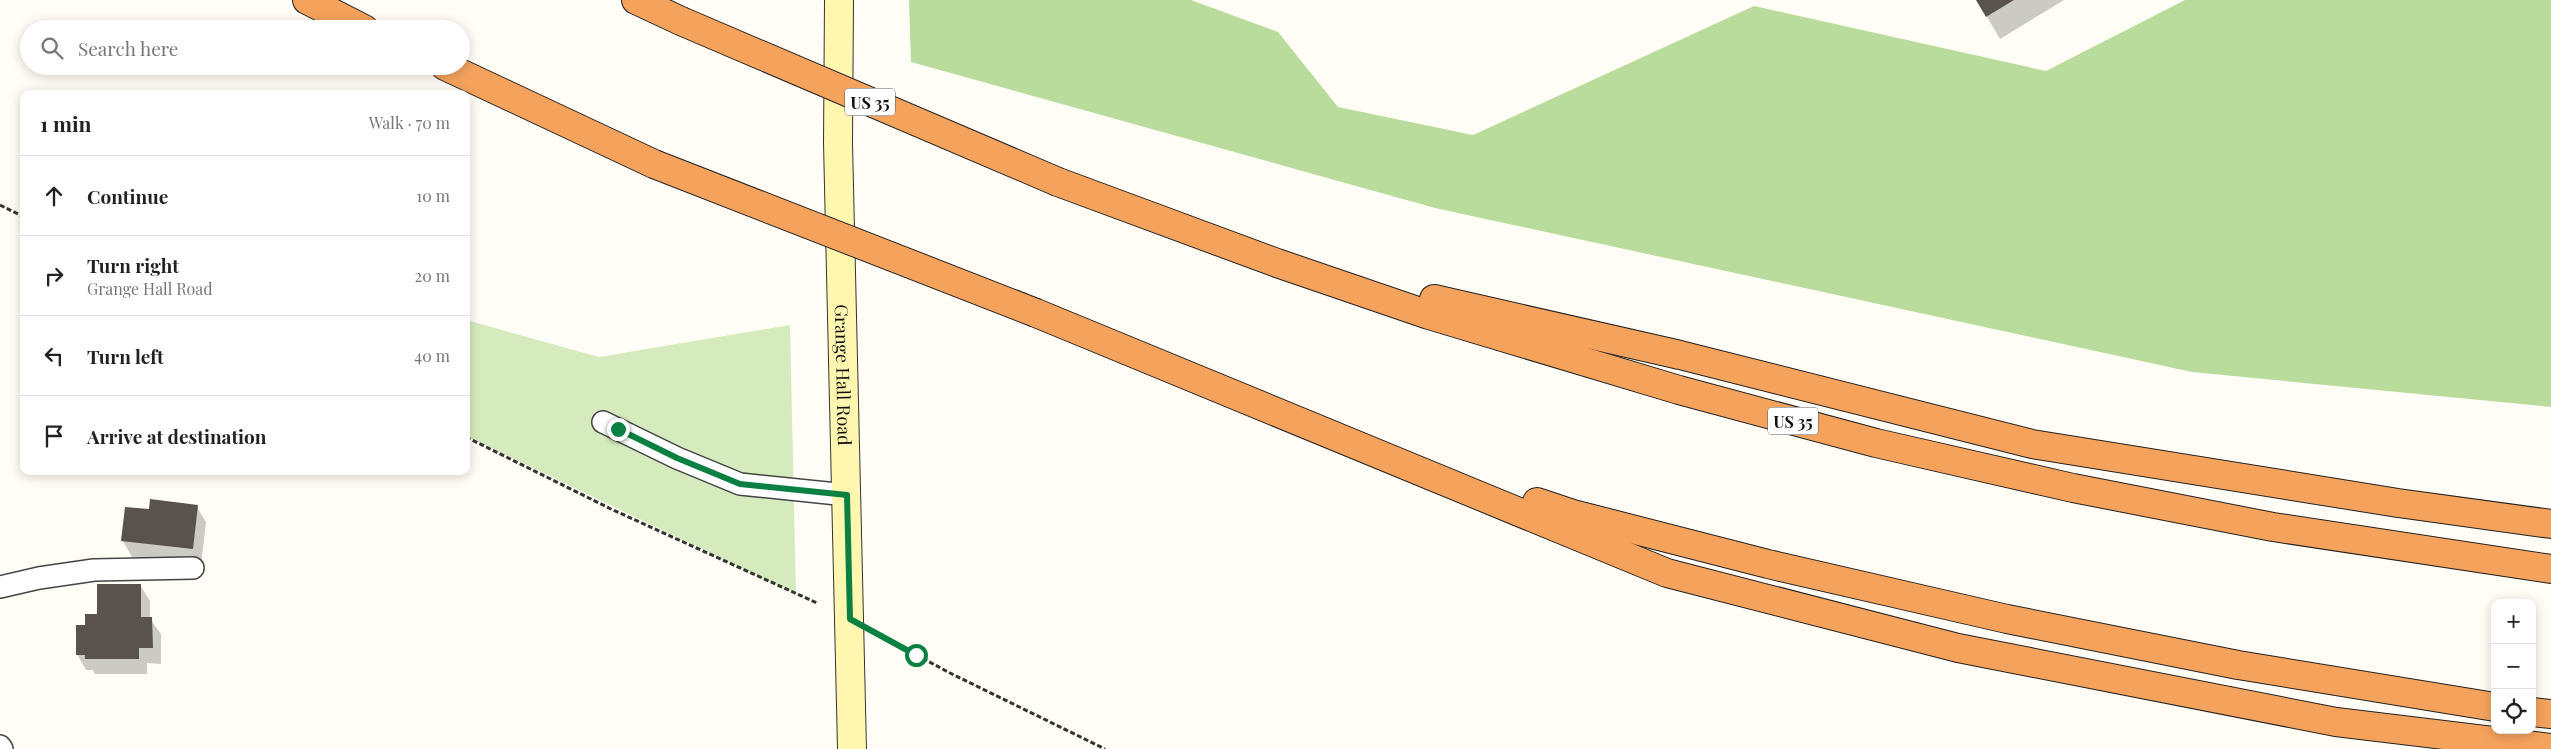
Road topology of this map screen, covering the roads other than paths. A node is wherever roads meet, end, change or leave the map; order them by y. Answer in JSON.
{"nodes":[{"id":1,"x":307,"y":0,"type":"edge"},
{"id":2,"x":636,"y":0,"type":"edge"},
{"id":3,"x":839,"y":0,"type":"edge"},
{"id":4,"x":346,"y":20,"type":"edge"},
{"id":5,"x":464,"y":75,"type":"edge"},
{"id":6,"x":1277,"y":263,"type":"junction"},
{"id":7,"x":1290,"y":418,"type":"junction"},
{"id":8,"x":603,"y":422,"type":"dead end"},
{"id":9,"x":847,"y":495,"type":"junction"},
{"id":10,"x":2551,"y":524,"type":"edge"},
{"id":11,"x":193,"y":568,"type":"dead end"},
{"id":12,"x":2551,"y":569,"type":"edge"},
{"id":13,"x":0,"y":587,"type":"edge"},
{"id":14,"x":2491,"y":706,"type":"edge"},
{"id":15,"x":2536,"y":712,"type":"edge"},
{"id":16,"x":2551,"y":714,"type":"edge"},
{"id":17,"x":0,"y":746,"type":"edge"},
{"id":18,"x":2551,"y":748,"type":"edge"},
{"id":19,"x":2,"y":749,"type":"edge"},
{"id":20,"x":852,"y":749,"type":"edge"}],
"edges":[{"from":1,"to":4,"type":"highway"},
{"from":2,"to":6,"type":"highway","number":"US 35","bridge":true},
{"from":3,"to":9,"type":"main road","name":"Grange Hall Road"},
{"from":5,"to":7,"type":"highway","bridge":true},
{"from":6,"to":10,"type":"highway"},
{"from":6,"to":12,"type":"highway","number":"US 35"},
{"from":7,"to":14,"type":"highway"},
{"from":7,"to":18,"type":"highway"},
{"from":8,"to":9,"type":"lane"},
{"from":9,"to":20,"type":"main road","name":"Grange Hall Road"},
{"from":11,"to":13,"type":"lane"},
{"from":15,"to":16,"type":"highway"},
{"from":17,"to":19,"type":"lane"}]}
